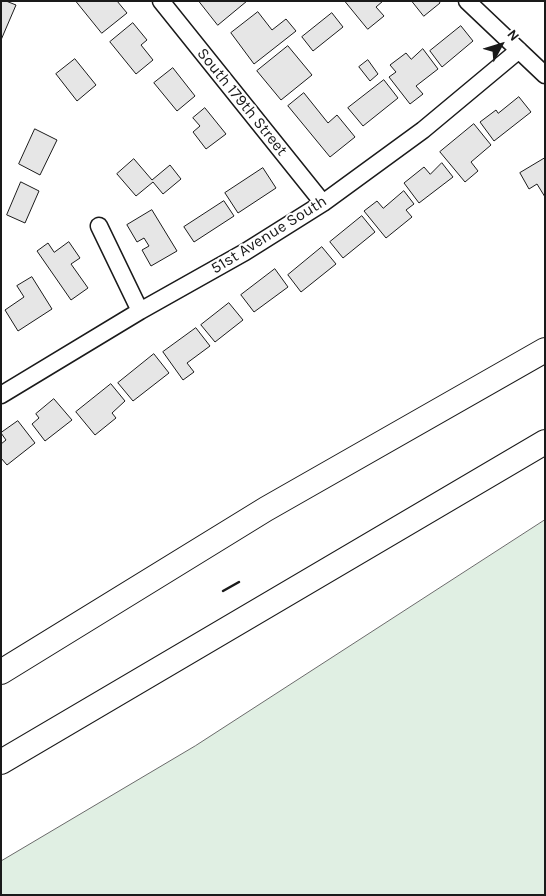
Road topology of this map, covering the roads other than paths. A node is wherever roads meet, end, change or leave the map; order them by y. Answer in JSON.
{"nodes":[{"id":1,"x":161,"y":1,"type":"edge"},
{"id":2,"x":467,"y":1,"type":"edge"},
{"id":3,"x":519,"y":50,"type":"junction"},
{"id":4,"x":545,"y":75,"type":"edge"},
{"id":5,"x":323,"y":203,"type":"junction"},
{"id":6,"x":100,"y":226,"type":"dead end"},
{"id":7,"x":140,"y":312,"type":"junction"},
{"id":8,"x":545,"y":350,"type":"edge"},
{"id":9,"x":1,"y":395,"type":"edge"},
{"id":10,"x":545,"y":442,"type":"edge"},
{"id":11,"x":1,"y":672,"type":"edge"},
{"id":12,"x":1,"y":762,"type":"edge"}],
"edges":[{"from":1,"to":5,"type":"street","name":"South 179th Street"},
{"from":2,"to":3,"type":"street"},
{"from":3,"to":4,"type":"street"},
{"from":3,"to":5,"type":"street","name":"51st Avenue South"},
{"from":5,"to":7,"type":"street","name":"51st Avenue South"},
{"from":6,"to":7,"type":"street"},
{"from":7,"to":9,"type":"street","name":"51st Avenue South"},
{"from":8,"to":11,"type":"highway"},
{"from":10,"to":12,"type":"highway"}]}
